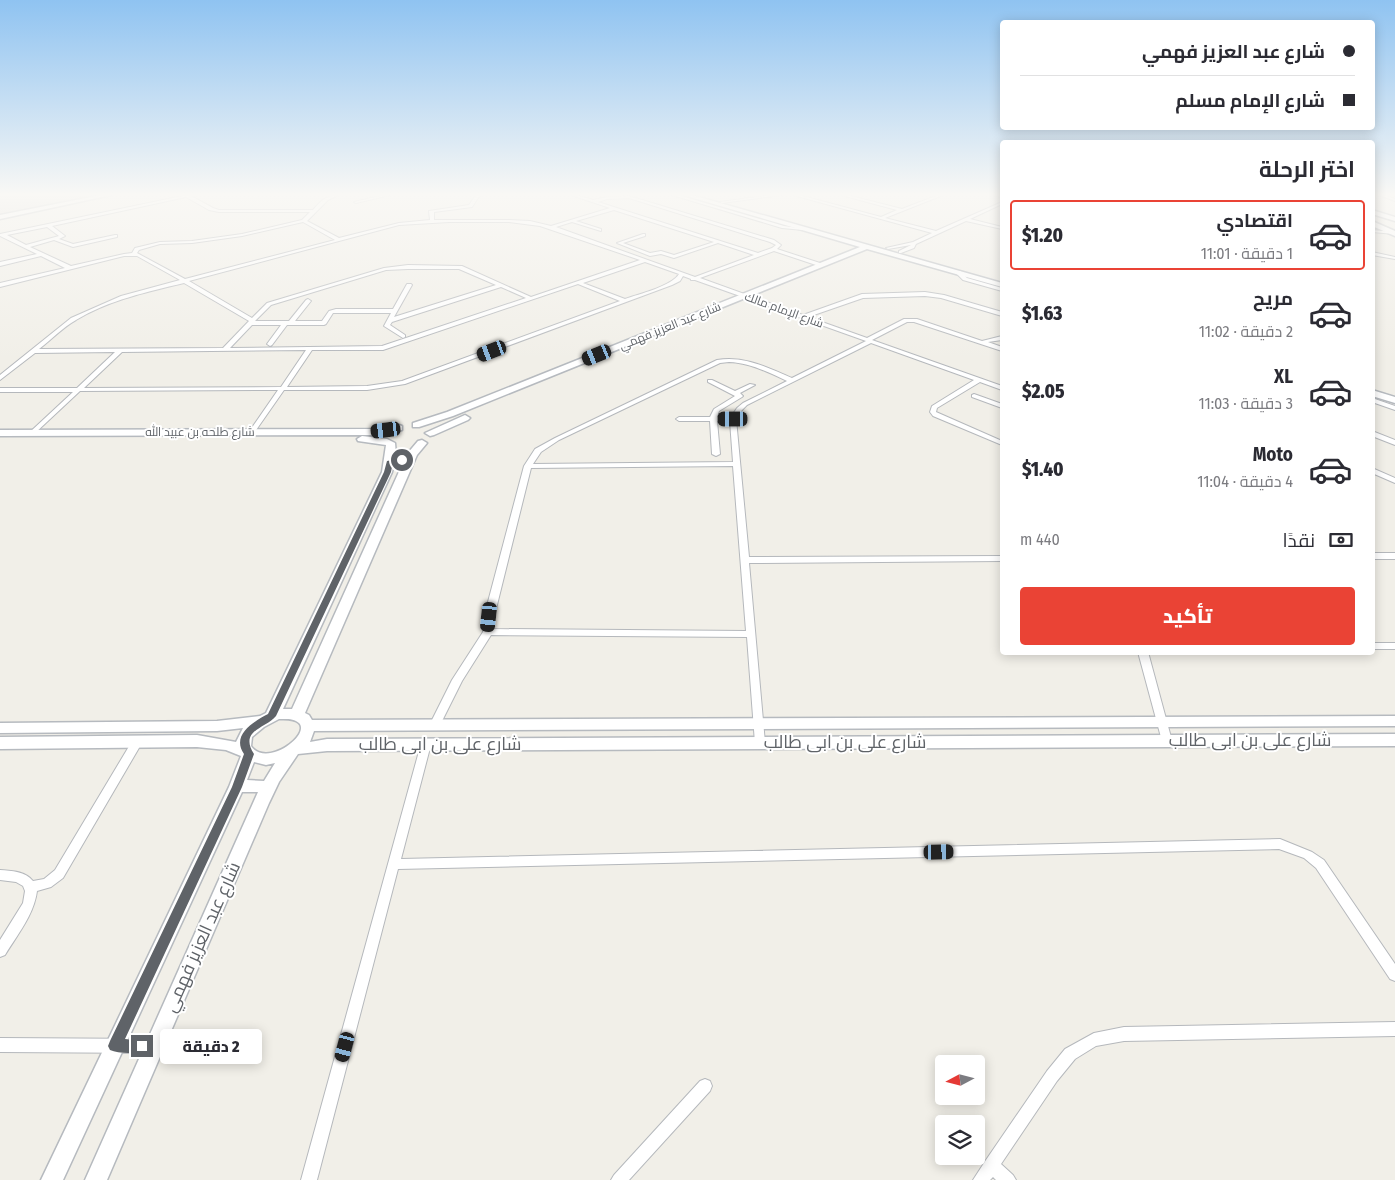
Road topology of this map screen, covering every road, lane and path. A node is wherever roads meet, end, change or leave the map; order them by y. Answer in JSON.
{"nodes":[{"id":1,"x":35,"y":250,"type":"edge"},
{"id":2,"x":136,"y":250,"type":"edge"},
{"id":3,"x":301,"y":250,"type":"edge"},
{"id":4,"x":613,"y":250,"type":"edge"},
{"id":5,"x":636,"y":250,"type":"edge"},
{"id":6,"x":694,"y":250,"type":"edge"},
{"id":7,"x":743,"y":250,"type":"edge"},
{"id":8,"x":774,"y":250,"type":"joint"},
{"id":9,"x":858,"y":250,"type":"edge"},
{"id":10,"x":878,"y":250,"type":"joint"},
{"id":11,"x":895,"y":250,"type":"edge"},
{"id":12,"x":905,"y":250,"type":"edge"},
{"id":13,"x":901,"y":252,"type":"junction"},
{"id":14,"x":1375,"y":252,"type":"edge"},
{"id":15,"x":42,"y":254,"type":"junction"},
{"id":16,"x":134,"y":254,"type":"junction"},
{"id":17,"x":759,"y":255,"type":"junction"},
{"id":18,"x":847,"y":255,"type":"junction"},
{"id":19,"x":1395,"y":255,"type":"edge"},
{"id":20,"x":858,"y":258,"type":"junction"},
{"id":21,"x":643,"y":261,"type":"junction"},
{"id":22,"x":0,"y":264,"type":"edge"},
{"id":23,"x":821,"y":265,"type":"junction"},
{"id":24,"x":70,"y":268,"type":"junction"},
{"id":25,"x":955,"y":270,"type":"junction"},
{"id":26,"x":681,"y":274,"type":"junction"},
{"id":27,"x":693,"y":279,"type":"junction"},
{"id":28,"x":1000,"y":280,"type":"edge"},
{"id":29,"x":184,"y":281,"type":"junction"},
{"id":30,"x":700,"y":282,"type":"junction"},
{"id":31,"x":579,"y":283,"type":"junction"},
{"id":32,"x":670,"y":284,"type":"junction"},
{"id":33,"x":1000,"y":284,"type":"edge"},
{"id":34,"x":0,"y":285,"type":"edge"},
{"id":35,"x":408,"y":285,"type":"dead end"},
{"id":36,"x":502,"y":285,"type":"junction"},
{"id":37,"x":1000,"y":289,"type":"edge"},
{"id":38,"x":744,"y":296,"type":"junction"},
{"id":39,"x":532,"y":299,"type":"junction"},
{"id":40,"x":755,"y":300,"type":"junction"},
{"id":41,"x":308,"y":301,"type":"dead end"},
{"id":42,"x":626,"y":301,"type":"junction"},
{"id":43,"x":395,"y":311,"type":"junction"},
{"id":44,"x":1000,"y":313,"type":"edge"},
{"id":45,"x":803,"y":317,"type":"junction"},
{"id":46,"x":389,"y":321,"type":"junction"},
{"id":47,"x":250,"y":322,"type":"junction"},
{"id":48,"x":288,"y":323,"type":"junction"},
{"id":49,"x":403,"y":336,"type":"dead end"},
{"id":50,"x":1000,"y":339,"type":"edge"},
{"id":51,"x":869,"y":341,"type":"junction"},
{"id":52,"x":979,"y":341,"type":"junction"},
{"id":53,"x":270,"y":344,"type":"dead end"},
{"id":54,"x":1000,"y":348,"type":"edge"},
{"id":55,"x":310,"y":349,"type":"junction"},
{"id":56,"x":121,"y":350,"type":"junction"},
{"id":57,"x":224,"y":350,"type":"junction"},
{"id":58,"x":34,"y":351,"type":"junction"},
{"id":59,"x":0,"y":378,"type":"edge"},
{"id":60,"x":979,"y":380,"type":"junction"},
{"id":61,"x":710,"y":381,"type":"dead end"},
{"id":62,"x":793,"y":381,"type":"junction"},
{"id":63,"x":752,"y":385,"type":"dead end"},
{"id":64,"x":1000,"y":387,"type":"edge"},
{"id":65,"x":282,"y":389,"type":"junction"},
{"id":66,"x":1375,"y":389,"type":"edge"},
{"id":67,"x":0,"y":390,"type":"edge"},
{"id":68,"x":78,"y":390,"type":"junction"},
{"id":69,"x":736,"y":393,"type":"junction"},
{"id":70,"x":1375,"y":394,"type":"edge"},
{"id":71,"x":1395,"y":395,"type":"edge"},
{"id":72,"x":974,"y":396,"type":"dead end"},
{"id":73,"x":1395,"y":400,"type":"edge"},
{"id":74,"x":1375,"y":401,"type":"edge"},
{"id":75,"x":1000,"y":405,"type":"edge"},
{"id":76,"x":1395,"y":408,"type":"edge"},
{"id":77,"x":450,"y":414,"type":"junction"},
{"id":78,"x":460,"y":419,"type":"junction"},
{"id":79,"x":679,"y":419,"type":"dead end"},
{"id":80,"x":713,"y":419,"type":"junction"},
{"id":81,"x":733,"y":419,"type":"junction"},
{"id":82,"x":416,"y":425,"type":"junction"},
{"id":83,"x":399,"y":428,"type":"junction"},
{"id":84,"x":252,"y":432,"type":"junction"},
{"id":85,"x":0,"y":433,"type":"edge"},
{"id":86,"x":32,"y":433,"type":"junction"},
{"id":87,"x":1375,"y":434,"type":"edge"},
{"id":88,"x":354,"y":435,"type":"junction"},
{"id":89,"x":426,"y":438,"type":"junction"},
{"id":90,"x":0,"y":440,"type":"edge"},
{"id":91,"x":1000,"y":442,"type":"edge"},
{"id":92,"x":1395,"y":443,"type":"edge"},
{"id":93,"x":389,"y":444,"type":"junction"},
{"id":94,"x":716,"y":454,"type":"dead end"},
{"id":95,"x":390,"y":461,"type":"junction"},
{"id":96,"x":409,"y":461,"type":"junction"},
{"id":97,"x":736,"y":464,"type":"junction"},
{"id":98,"x":528,"y":466,"type":"junction"},
{"id":99,"x":1375,"y":471,"type":"edge"},
{"id":100,"x":1395,"y":481,"type":"edge"},
{"id":101,"x":1375,"y":556,"type":"edge"},
{"id":102,"x":1395,"y":556,"type":"edge"},
{"id":103,"x":1000,"y":558,"type":"edge"},
{"id":104,"x":744,"y":560,"type":"junction"},
{"id":105,"x":488,"y":632,"type":"junction"},
{"id":106,"x":751,"y":634,"type":"junction"},
{"id":107,"x":1375,"y":646,"type":"edge"},
{"id":108,"x":1395,"y":646,"type":"edge"},
{"id":109,"x":1144,"y":655,"type":"edge"},
{"id":110,"x":282,"y":694,"type":"junction"},
{"id":111,"x":306,"y":695,"type":"junction"},
{"id":112,"x":266,"y":718,"type":"junction"},
{"id":113,"x":302,"y":720,"type":"junction"},
{"id":114,"x":1395,"y":721,"type":"edge"},
{"id":115,"x":1162,"y":722,"type":"junction"},
{"id":116,"x":758,"y":724,"type":"junction"},
{"id":117,"x":206,"y":726,"type":"junction"},
{"id":118,"x":346,"y":726,"type":"junction"},
{"id":119,"x":434,"y":726,"type":"junction"},
{"id":120,"x":0,"y":728,"type":"edge"},
{"id":121,"x":1395,"y":740,"type":"edge"},
{"id":122,"x":138,"y":741,"type":"junction"},
{"id":123,"x":197,"y":741,"type":"junction"},
{"id":124,"x":1167,"y":741,"type":"junction"},
{"id":125,"x":0,"y":742,"type":"edge"},
{"id":126,"x":760,"y":743,"type":"junction"},
{"id":127,"x":426,"y":744,"type":"junction"},
{"id":128,"x":340,"y":745,"type":"junction"},
{"id":129,"x":293,"y":750,"type":"junction"},
{"id":130,"x":248,"y":753,"type":"junction"},
{"id":131,"x":237,"y":787,"type":"junction"},
{"id":132,"x":267,"y":788,"type":"junction"},
{"id":133,"x":394,"y":864,"type":"junction"},
{"id":134,"x":0,"y":876,"type":"edge"},
{"id":135,"x":32,"y":888,"type":"junction"},
{"id":136,"x":0,"y":951,"type":"edge"},
{"id":137,"x":1395,"y":975,"type":"edge"},
{"id":138,"x":1395,"y":1029,"type":"edge"},
{"id":139,"x":0,"y":1045,"type":"edge"},
{"id":140,"x":115,"y":1046,"type":"junction"},
{"id":141,"x":155,"y":1046,"type":"junction"},
{"id":142,"x":705,"y":1086,"type":"dead end"},
{"id":143,"x":991,"y":1165,"type":"junction"},
{"id":144,"x":52,"y":1180,"type":"edge"},
{"id":145,"x":96,"y":1180,"type":"edge"},
{"id":146,"x":309,"y":1180,"type":"edge"},
{"id":147,"x":619,"y":1180,"type":"edge"},
{"id":148,"x":981,"y":1180,"type":"edge"},
{"id":149,"x":1008,"y":1180,"type":"edge"}],
"edges":[{"from":1,"to":15,"type":"street"},
{"from":2,"to":16,"type":"street"},
{"from":3,"to":29,"type":"street","name":"شارع الإمام مالك"},
{"from":4,"to":21,"type":"street","name":"شارع الإمام مالك"},
{"from":5,"to":6,"type":"street"},
{"from":7,"to":17,"type":"street"},
{"from":8,"to":17,"type":"street"},
{"from":8,"to":23,"type":"street"},
{"from":9,"to":18,"type":"street","name":"شارع عبد العزيز فهمي"},
{"from":10,"to":20,"type":"street","name":"شارع عبد العزيز فهمي"},
{"from":10,"to":25,"type":"street"},
{"from":11,"to":13,"type":"street"},
{"from":12,"to":13,"type":"street"},
{"from":13,"to":25,"type":"street"},
{"from":14,"to":19,"type":"street"},
{"from":15,"to":22,"type":"street"},
{"from":15,"to":24,"type":"street"},
{"from":16,"to":24,"type":"street"},
{"from":16,"to":29,"type":"street"},
{"from":17,"to":27,"type":"street"},
{"from":18,"to":20,"type":"street"},
{"from":18,"to":23,"type":"street","name":"شارع عبد العزيز فهمي"},
{"from":20,"to":40,"type":"street","name":"شارع عبد العزيز فهمي"},
{"from":21,"to":26,"type":"street","name":"شارع الإمام مالك"},
{"from":21,"to":31,"type":"street"},
{"from":23,"to":38,"type":"street","name":"شارع عبد العزيز فهمي"},
{"from":24,"to":34,"type":"street"},
{"from":25,"to":28,"type":"street"},
{"from":25,"to":33,"type":"street"},
{"from":25,"to":37,"type":"street"},
{"from":26,"to":27,"type":"street","name":"شارع الإمام مالك"},
{"from":26,"to":32,"type":"street"},
{"from":27,"to":30,"type":"street","name":"شارع الإمام مالك"},
{"from":29,"to":47,"type":"street"},
{"from":29,"to":58,"type":"street","name":"شارع الإمام مالك"},
{"from":30,"to":32,"type":"street"},
{"from":30,"to":38,"type":"street","name":"شارع الإمام مالك"},
{"from":31,"to":39,"type":"street"},
{"from":31,"to":42,"type":"street"},
{"from":32,"to":42,"type":"street"},
{"from":35,"to":43,"type":"street"},
{"from":36,"to":39,"type":"street"},
{"from":36,"to":46,"type":"street"},
{"from":36,"to":47,"type":"street"},
{"from":38,"to":40,"type":"street","name":"شارع الإمام مالك"},
{"from":38,"to":77,"type":"street","name":"شارع عبد العزيز فهمي"},
{"from":39,"to":55,"type":"street"},
{"from":40,"to":45,"type":"street","name":"شارع الإمام مالك"},
{"from":40,"to":78,"type":"street","name":"شارع عبد العزيز فهمي"},
{"from":41,"to":48,"type":"street"},
{"from":42,"to":65,"type":"street"},
{"from":43,"to":46,"type":"street"},
{"from":43,"to":48,"type":"street"},
{"from":44,"to":45,"type":"street"},
{"from":45,"to":51,"type":"street","name":"شارع الإمام مالك"},
{"from":46,"to":49,"type":"street"},
{"from":47,"to":48,"type":"street"},
{"from":47,"to":57,"type":"street"},
{"from":48,"to":53,"type":"street"},
{"from":50,"to":52,"type":"street"},
{"from":51,"to":52,"type":"street"},
{"from":51,"to":60,"type":"street","name":"شارع الإمام مالك"},
{"from":51,"to":62,"type":"street"},
{"from":52,"to":54,"type":"street"},
{"from":55,"to":57,"type":"street"},
{"from":55,"to":65,"type":"street"},
{"from":56,"to":57,"type":"street"},
{"from":56,"to":58,"type":"street"},
{"from":56,"to":68,"type":"street"},
{"from":58,"to":59,"type":"street","name":"شارع الإمام مالك"},
{"from":60,"to":64,"type":"street","name":"شارع الإمام مالك"},
{"from":60,"to":91,"type":"street"},
{"from":61,"to":69,"type":"street"},
{"from":62,"to":81,"type":"street"},
{"from":62,"to":98,"type":"street"},
{"from":63,"to":69,"type":"street"},
{"from":65,"to":68,"type":"street"},
{"from":65,"to":84,"type":"street"},
{"from":66,"to":71,"type":"street"},
{"from":67,"to":68,"type":"street"},
{"from":68,"to":86,"type":"street"},
{"from":69,"to":80,"type":"street"},
{"from":70,"to":73,"type":"street"},
{"from":72,"to":75,"type":"street"},
{"from":74,"to":76,"type":"street"},
{"from":77,"to":78,"type":"street"},
{"from":77,"to":82,"type":"street","name":"شارع عبد العزيز فهمي"},
{"from":78,"to":89,"type":"street","name":"شارع عبد العزيز فهمي"},
{"from":79,"to":80,"type":"street"},
{"from":80,"to":81,"type":"street"},
{"from":80,"to":94,"type":"street"},
{"from":81,"to":97,"type":"street"},
{"from":82,"to":83,"type":"street","name":"شارع عبد العزيز فهمي"},
{"from":82,"to":89,"type":"street"},
{"from":83,"to":88,"type":"street","name":"شارع طلحه بن عبيد الله"},
{"from":83,"to":93,"type":"street"},
{"from":84,"to":86,"type":"street","name":"شارع طلحه بن عبيد الله"},
{"from":84,"to":88,"type":"street","name":"شارع طلحه بن عبيد الله"},
{"from":85,"to":86,"type":"street","name":"شارع طلحه بن عبيد الله"},
{"from":87,"to":92,"type":"street"},
{"from":88,"to":90,"type":"street","name":"شارع طلحه بن عبيد الله"},
{"from":88,"to":93,"type":"street","name":"شارع طلحه بن عبيد الله"},
{"from":89,"to":93,"type":"street","name":"شارع طلحه بن عبيد الله"},
{"from":89,"to":96,"type":"street","name":"شارع عبد العزيز فهمي"},
{"from":93,"to":95,"type":"street"},
{"from":95,"to":96,"type":"street"},
{"from":95,"to":110,"type":"street"},
{"from":96,"to":111,"type":"street","name":"شارع عبد العزيز فهمي"},
{"from":97,"to":98,"type":"street"},
{"from":97,"to":104,"type":"street"},
{"from":98,"to":105,"type":"street"},
{"from":99,"to":100,"type":"street"},
{"from":101,"to":102,"type":"street"},
{"from":103,"to":104,"type":"street"},
{"from":104,"to":106,"type":"street"},
{"from":105,"to":106,"type":"street"},
{"from":105,"to":119,"type":"street"},
{"from":106,"to":116,"type":"street"},
{"from":107,"to":108,"type":"street"},
{"from":109,"to":115,"type":"street"},
{"from":110,"to":111,"type":"street"},
{"from":110,"to":112,"type":"street"},
{"from":111,"to":113,"type":"street","name":"شارع عبد العزيز فهمي"},
{"from":112,"to":113,"type":"street"},
{"from":112,"to":117,"type":"street"},
{"from":112,"to":130,"type":"street"},
{"from":113,"to":118,"type":"street","name":"شارع على بن ابى طالب"},
{"from":113,"to":129,"type":"street"},
{"from":114,"to":115,"type":"street","name":"شارع على بن ابى طالب"},
{"from":115,"to":116,"type":"street","name":"شارع على بن ابى طالب"},
{"from":115,"to":124,"type":"street"},
{"from":116,"to":119,"type":"street","name":"شارع على بن ابى طالب"},
{"from":116,"to":126,"type":"street"},
{"from":117,"to":120,"type":"street"},
{"from":117,"to":123,"type":"street"},
{"from":118,"to":119,"type":"street","name":"شارع على بن ابى طالب"},
{"from":118,"to":128,"type":"street"},
{"from":121,"to":124,"type":"street","name":"شارع على بن ابى طالب"},
{"from":122,"to":123,"type":"street"},
{"from":122,"to":125,"type":"street"},
{"from":122,"to":135,"type":"street"},
{"from":123,"to":130,"type":"street"},
{"from":124,"to":126,"type":"street","name":"شارع على بن ابى طالب"},
{"from":126,"to":127,"type":"street","name":"شارع على بن ابى طالب"},
{"from":127,"to":128,"type":"street","name":"شارع على بن ابى طالب"},
{"from":127,"to":133,"type":"street"},
{"from":128,"to":129,"type":"street","name":"شارع على بن ابى طالب"},
{"from":129,"to":130,"type":"street"},
{"from":129,"to":132,"type":"street","name":"شارع عبد العزيز فهمي"},
{"from":130,"to":131,"type":"street","name":"شارع عبد العزيز فهمي"},
{"from":131,"to":132,"type":"street"},
{"from":131,"to":140,"type":"street","name":"شارع عبد العزيز فهمي"},
{"from":132,"to":141,"type":"street","name":"شارع عبد العزيز فهمي"},
{"from":133,"to":137,"type":"street"},
{"from":133,"to":146,"type":"street"},
{"from":134,"to":135,"type":"street"},
{"from":135,"to":136,"type":"street"},
{"from":138,"to":143,"type":"street"},
{"from":139,"to":140,"type":"street"},
{"from":140,"to":141,"type":"street"},
{"from":140,"to":144,"type":"street","name":"شارع عبد العزيز فهمي"},
{"from":141,"to":145,"type":"street","name":"شارع عبد العزيز فهمي"},
{"from":142,"to":147,"type":"street"},
{"from":143,"to":148,"type":"street"},
{"from":143,"to":149,"type":"street"}]}
